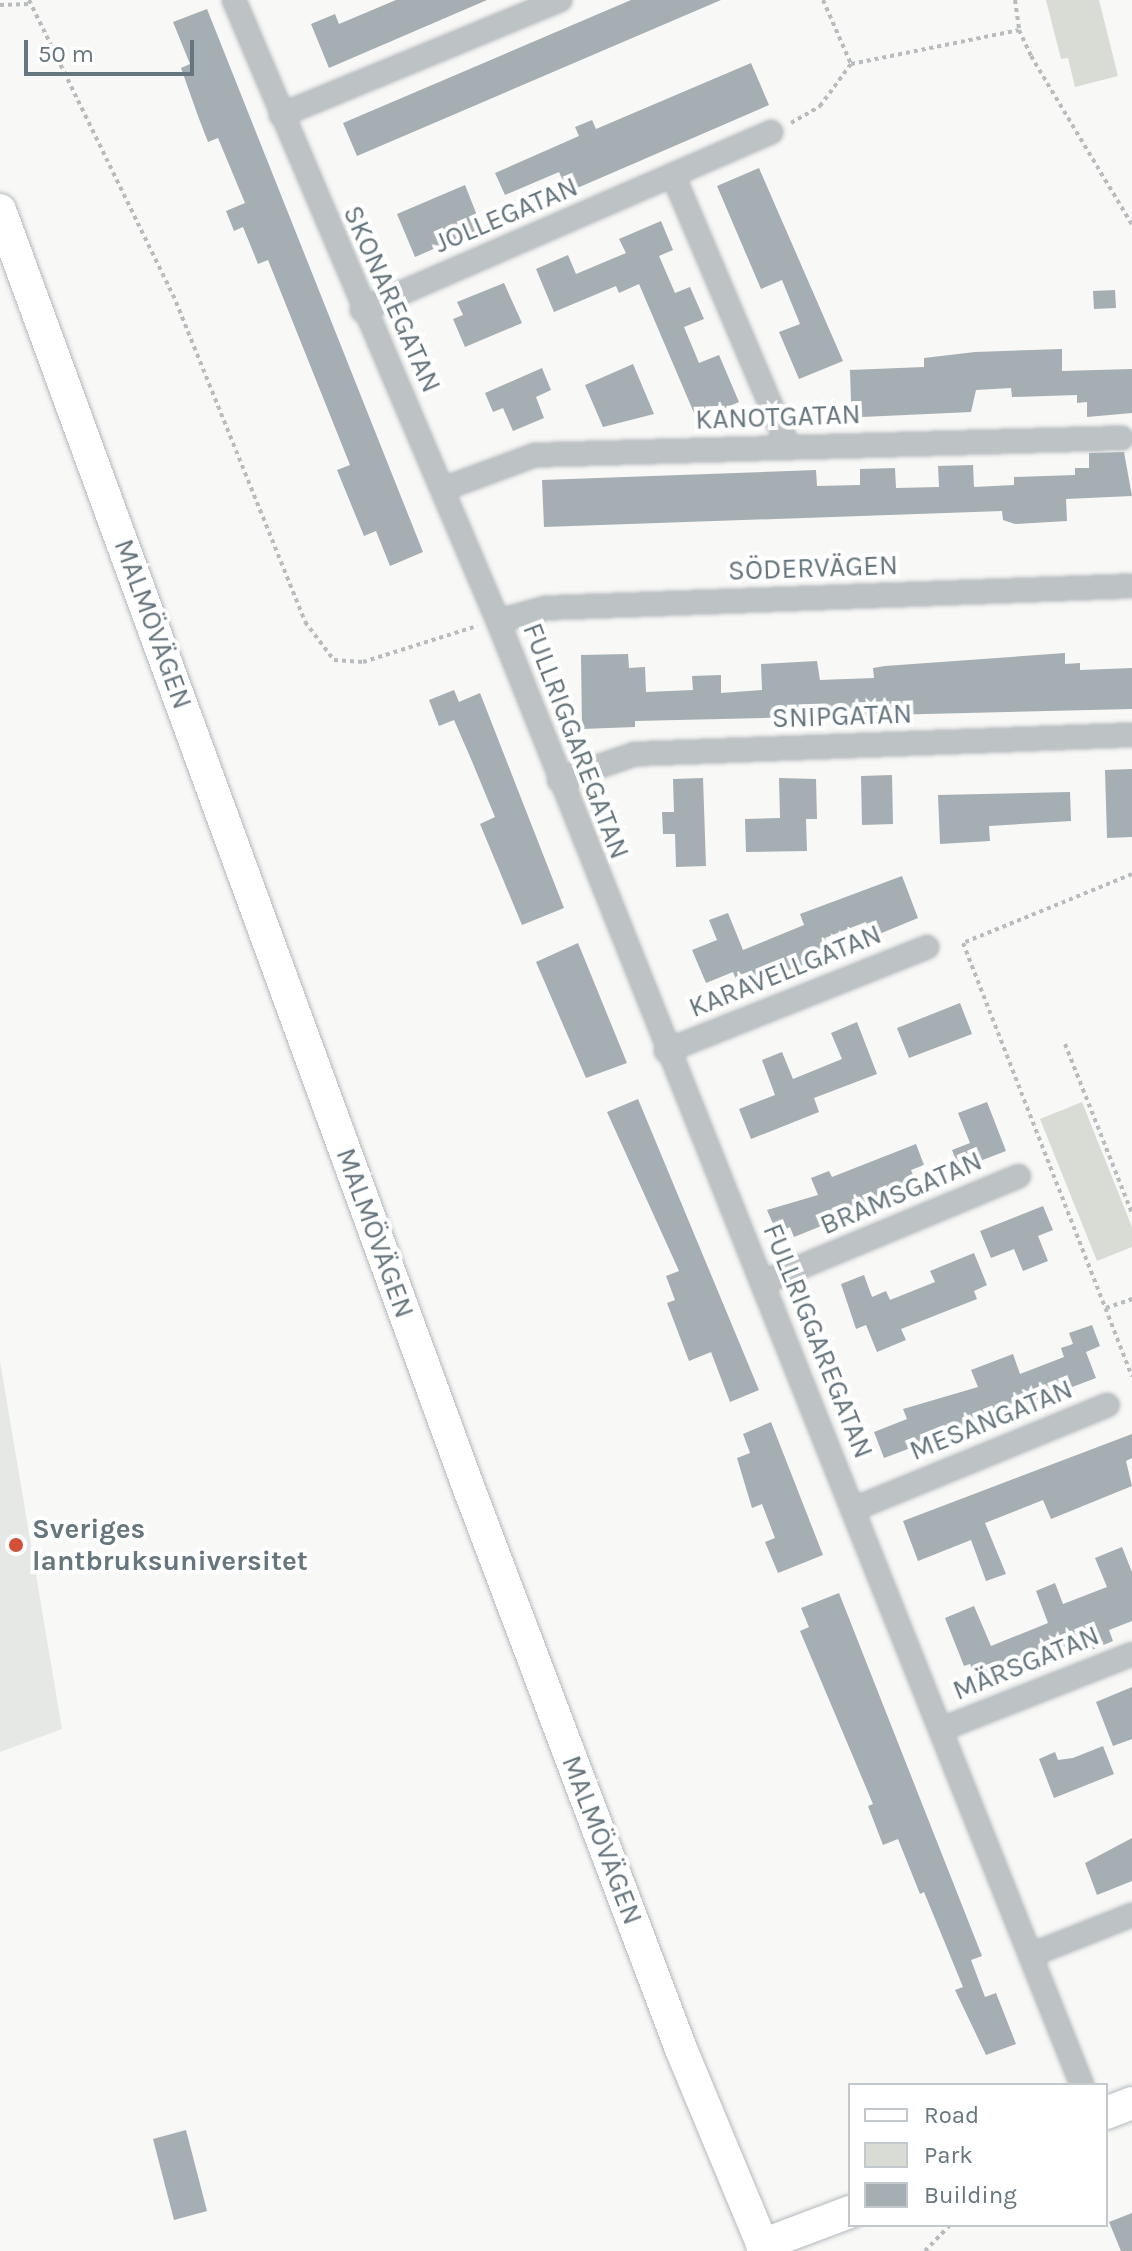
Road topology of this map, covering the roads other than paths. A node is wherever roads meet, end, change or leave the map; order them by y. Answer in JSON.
{"nodes":[{"id":1,"x":234,"y":0,"type":"edge"},
{"id":2,"x":560,"y":0,"type":"edge"},
{"id":3,"x":281,"y":115,"type":"junction"},
{"id":4,"x":771,"y":132,"type":"road end"},
{"id":5,"x":673,"y":175,"type":"junction"},
{"id":6,"x":0,"y":210,"type":"edge"},
{"id":7,"x":362,"y":310,"type":"junction"},
{"id":8,"x":1122,"y":438,"type":"dead end"},
{"id":9,"x":788,"y":446,"type":"junction"},
{"id":10,"x":443,"y":489,"type":"junction"},
{"id":11,"x":1132,"y":586,"type":"edge"},
{"id":12,"x":498,"y":621,"type":"junction"},
{"id":13,"x":1132,"y":735,"type":"edge"},
{"id":14,"x":559,"y":780,"type":"junction"},
{"id":15,"x":927,"y":947,"type":"dead end"},
{"id":16,"x":666,"y":1051,"type":"junction"},
{"id":17,"x":1019,"y":1176,"type":"dead end"},
{"id":18,"x":762,"y":1283,"type":"junction"},
{"id":19,"x":1107,"y":1405,"type":"dead end"},
{"id":20,"x":854,"y":1509,"type":"junction"},
{"id":21,"x":1132,"y":1654,"type":"edge"},
{"id":22,"x":942,"y":1729,"type":"junction"},
{"id":23,"x":1132,"y":1915,"type":"edge"},
{"id":24,"x":1031,"y":1955,"type":"junction"},
{"id":25,"x":1081,"y":2083,"type":"edge"},
{"id":26,"x":1132,"y":2103,"type":"edge"},
{"id":27,"x":1108,"y":2112,"type":"edge"},
{"id":28,"x":848,"y":2213,"type":"edge"},
{"id":29,"x":764,"y":2248,"type":"edge"}],
"edges":[{"from":1,"to":3,"type":"street","name":"SKONAREGATAN"},
{"from":2,"to":3,"type":"street"},
{"from":3,"to":7,"type":"street","name":"SKONAREGATAN"},
{"from":4,"to":5,"type":"street","name":"JOLLEGATAN"},
{"from":5,"to":7,"type":"street","name":"JOLLEGATAN"},
{"from":5,"to":9,"type":"street"},
{"from":6,"to":29,"type":"main road","name":"MALMÖVÄGEN"},
{"from":7,"to":10,"type":"street","name":"SKONAREGATAN"},
{"from":8,"to":9,"type":"street","name":"KANOTGATAN"},
{"from":9,"to":10,"type":"street","name":"KANOTGATAN"},
{"from":10,"to":12,"type":"street","name":"SKONAREGATAN"},
{"from":11,"to":12,"type":"street","name":"SÖDERVÄGEN"},
{"from":12,"to":14,"type":"street","name":"FULLRIGGAREGATAN"},
{"from":13,"to":14,"type":"street","name":"SNIPGATAN"},
{"from":14,"to":16,"type":"street","name":"FULLRIGGAREGATAN"},
{"from":15,"to":16,"type":"street","name":"KARAVELLGATAN"},
{"from":16,"to":18,"type":"street","name":"FULLRIGGAREGATAN"},
{"from":17,"to":18,"type":"street","name":"BRAMSGATAN"},
{"from":18,"to":20,"type":"street","name":"FULLRIGGAREGATAN"},
{"from":19,"to":20,"type":"street","name":"MESANGATAN"},
{"from":20,"to":22,"type":"street","name":"FULLRIGGAREGATAN"},
{"from":21,"to":22,"type":"street","name":"MÄRSGATAN"},
{"from":22,"to":24,"type":"street","name":"FULLRIGGAREGATAN"},
{"from":23,"to":24,"type":"street"},
{"from":24,"to":25,"type":"street","name":"FULLRIGGAREGATAN"},
{"from":26,"to":27,"type":"main road"},
{"from":28,"to":29,"type":"main road"}]}
